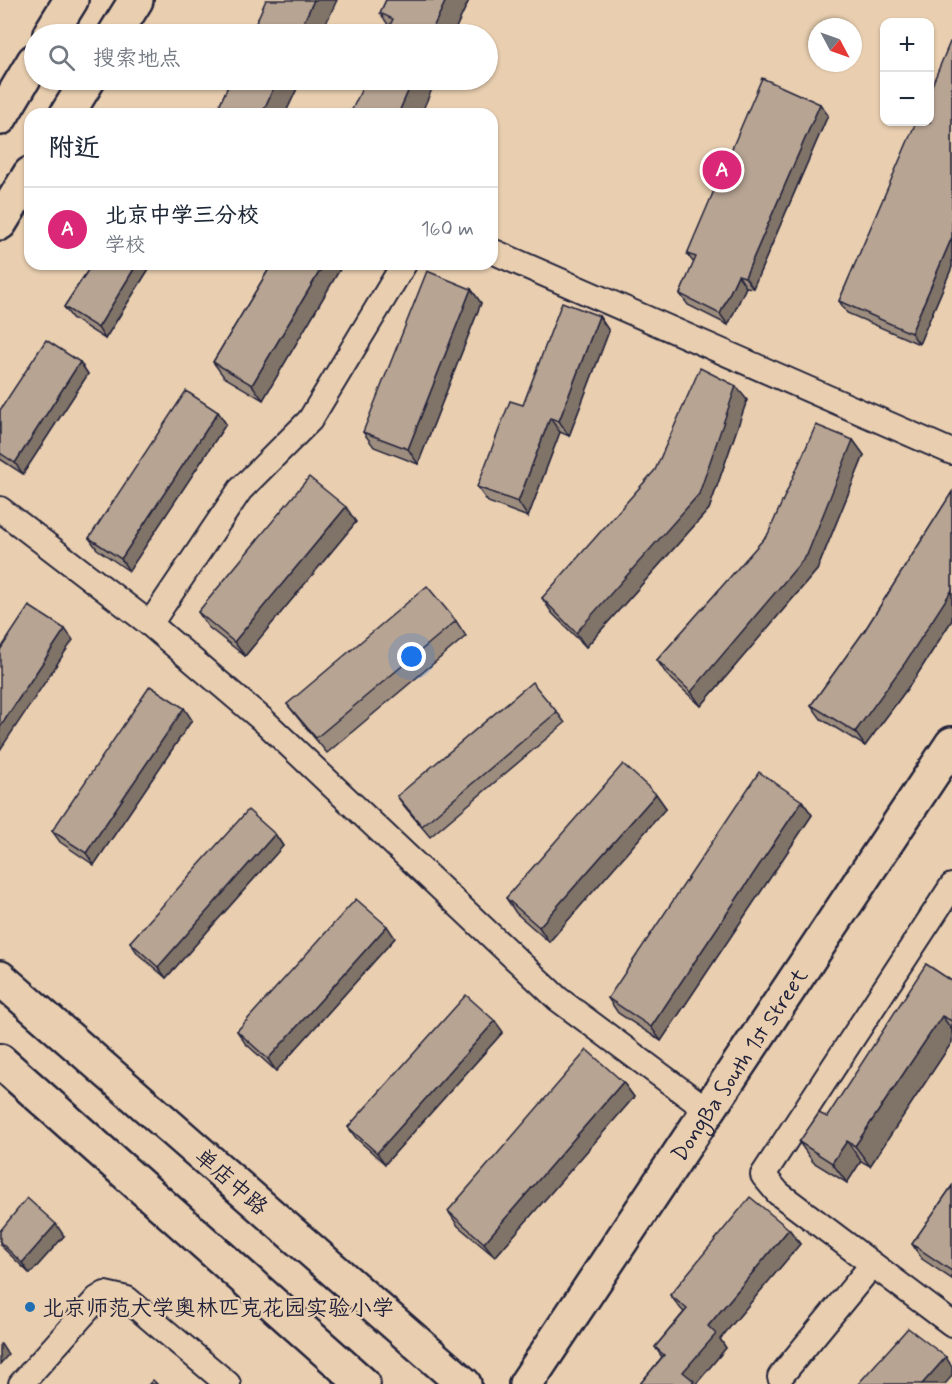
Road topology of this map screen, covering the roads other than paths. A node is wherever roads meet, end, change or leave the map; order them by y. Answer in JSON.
{"nodes":[{"id":1,"x":71,"y":0,"type":"edge"},
{"id":2,"x":136,"y":0,"type":"edge"},
{"id":3,"x":56,"y":24,"type":"edge"},
{"id":4,"x":121,"y":24,"type":"edge"},
{"id":5,"x":24,"y":78,"type":"edge"},
{"id":6,"x":82,"y":90,"type":"edge"},
{"id":7,"x":71,"y":108,"type":"edge"},
{"id":8,"x":0,"y":118,"type":"edge"},
{"id":9,"x":24,"y":184,"type":"edge"},
{"id":10,"x":0,"y":223,"type":"edge"},
{"id":11,"x":498,"y":254,"type":"edge"},
{"id":12,"x":400,"y":270,"type":"edge"},
{"id":13,"x":952,"y":452,"type":"edge"},
{"id":14,"x":0,"y":509,"type":"edge"},
{"id":15,"x":150,"y":624,"type":"junction"},
{"id":16,"x":952,"y":744,"type":"edge"},
{"id":17,"x":952,"y":886,"type":"edge"},
{"id":18,"x":0,"y":978,"type":"edge"},
{"id":19,"x":0,"y":1061,"type":"edge"},
{"id":20,"x":710,"y":1112,"type":"junction"},
{"id":21,"x":872,"y":1264,"type":"junction"},
{"id":22,"x":952,"y":1324,"type":"edge"},
{"id":23,"x":780,"y":1377,"type":"dead end"},
{"id":24,"x":21,"y":1384,"type":"edge"},
{"id":25,"x":228,"y":1384,"type":"edge"},
{"id":26,"x":363,"y":1384,"type":"edge"},
{"id":27,"x":464,"y":1384,"type":"edge"},
{"id":28,"x":526,"y":1384,"type":"edge"}],
"edges":[{"from":1,"to":3,"type":"street"},
{"from":2,"to":4,"type":"street"},
{"from":5,"to":8,"type":"street"},
{"from":6,"to":7,"type":"street"},
{"from":9,"to":10,"type":"street"},
{"from":11,"to":13,"type":"street"},
{"from":12,"to":15,"type":"street"},
{"from":14,"to":15,"type":"street"},
{"from":15,"to":20,"type":"street"},
{"from":16,"to":20,"type":"street","name":"DongBa South 1st Street"},
{"from":17,"to":21,"type":"street"},
{"from":18,"to":27,"type":"street","name":"单店中路"},
{"from":19,"to":26,"type":"street"},
{"from":20,"to":28,"type":"street","name":"DongBa South 1st Street"},
{"from":21,"to":22,"type":"street"},
{"from":21,"to":23,"type":"street"},
{"from":24,"to":25,"type":"street"}]}
